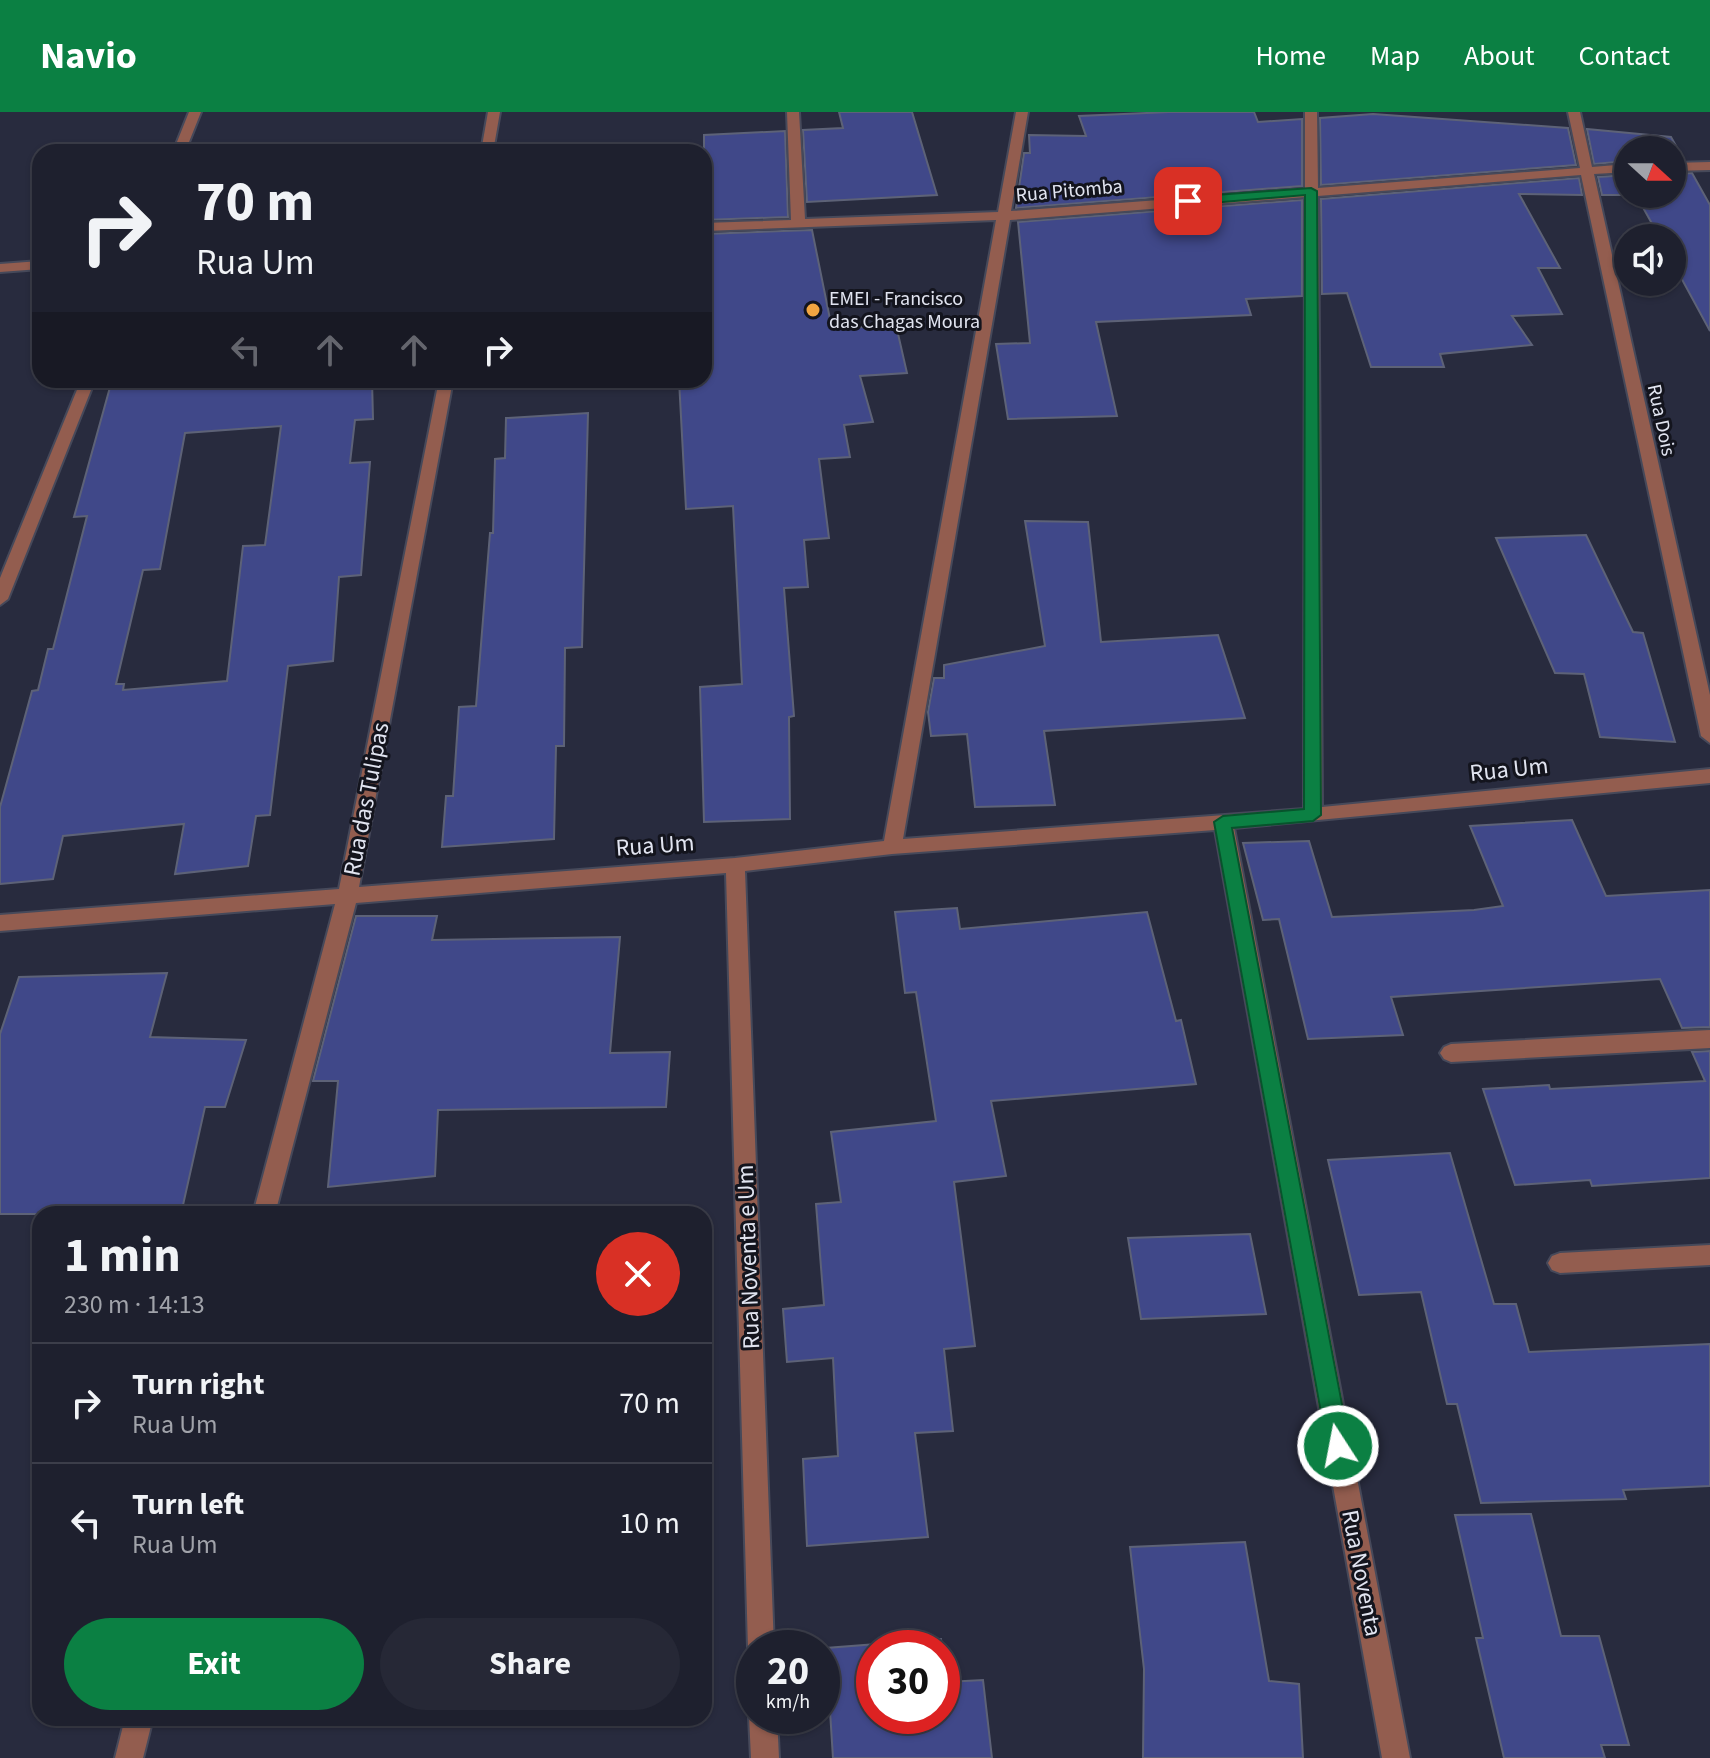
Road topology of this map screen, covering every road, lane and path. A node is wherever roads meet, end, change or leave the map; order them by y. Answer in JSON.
{"nodes":[{"id":1,"x":195,"y":112,"type":"edge"},
{"id":2,"x":494,"y":112,"type":"edge"},
{"id":3,"x":793,"y":112,"type":"edge"},
{"id":4,"x":1022,"y":112,"type":"edge"},
{"id":5,"x":1311,"y":112,"type":"edge"},
{"id":6,"x":1574,"y":112,"type":"edge"},
{"id":7,"x":182,"y":144,"type":"edge"},
{"id":8,"x":488,"y":144,"type":"edge"},
{"id":9,"x":1710,"y":166,"type":"edge"},
{"id":10,"x":1686,"y":167,"type":"edge"},
{"id":11,"x":1614,"y":169,"type":"edge"},
{"id":12,"x":1587,"y":170,"type":"junction"},
{"id":13,"x":1311,"y":191,"type":"junction"},
{"id":14,"x":1003,"y":216,"type":"junction"},
{"id":15,"x":798,"y":221,"type":"junction"},
{"id":16,"x":712,"y":226,"type":"edge"},
{"id":17,"x":32,"y":266,"type":"edge"},
{"id":18,"x":0,"y":268,"type":"edge"},
{"id":19,"x":85,"y":388,"type":"edge"},
{"id":20,"x":444,"y":388,"type":"edge"},
{"id":21,"x":0,"y":599,"type":"edge"},
{"id":22,"x":1710,"y":736,"type":"edge"},
{"id":23,"x":1710,"y":776,"type":"edge"},
{"id":24,"x":1313,"y":815,"type":"junction"},
{"id":25,"x":1223,"y":822,"type":"junction"},
{"id":26,"x":892,"y":847,"type":"junction"},
{"id":27,"x":735,"y":865,"type":"junction"},
{"id":28,"x":348,"y":894,"type":"junction"},
{"id":29,"x":0,"y":923,"type":"edge"},
{"id":30,"x":1710,"y":1039,"type":"edge"},
{"id":31,"x":1451,"y":1053,"type":"dead end"},
{"id":32,"x":266,"y":1206,"type":"edge"},
{"id":33,"x":1710,"y":1255,"type":"edge"},
{"id":34,"x":1560,"y":1263,"type":"dead end"},
{"id":35,"x":760,"y":1630,"type":"edge"},
{"id":36,"x":137,"y":1726,"type":"edge"},
{"id":37,"x":764,"y":1734,"type":"edge"},
{"id":38,"x":129,"y":1758,"type":"edge"},
{"id":39,"x":765,"y":1758,"type":"edge"},
{"id":40,"x":1396,"y":1758,"type":"edge"}],
"edges":[{"from":1,"to":7,"type":"street"},
{"from":2,"to":8,"type":"street"},
{"from":3,"to":15,"type":"street"},
{"from":4,"to":14,"type":"street"},
{"from":5,"to":13,"type":"street"},
{"from":6,"to":12,"type":"street","name":"Rua Dois"},
{"from":9,"to":10,"type":"street"},
{"from":11,"to":12,"type":"street","name":"Rua Pitomba"},
{"from":12,"to":13,"type":"street","name":"Rua Pitomba"},
{"from":12,"to":22,"type":"street","name":"Rua Dois"},
{"from":13,"to":14,"type":"street","name":"Rua Pitomba"},
{"from":13,"to":24,"type":"street"},
{"from":14,"to":15,"type":"street","name":"Rua Pitomba"},
{"from":14,"to":26,"type":"street"},
{"from":15,"to":16,"type":"street","name":"Rua Pitomba"},
{"from":17,"to":18,"type":"street"},
{"from":19,"to":21,"type":"street"},
{"from":20,"to":28,"type":"street","name":"Rua das Tulipas"},
{"from":23,"to":24,"type":"street","name":"Rua Um"},
{"from":24,"to":25,"type":"street","name":"Rua Um"},
{"from":25,"to":26,"type":"street","name":"Rua Um"},
{"from":25,"to":40,"type":"street","name":"Rua Noventa"},
{"from":26,"to":27,"type":"street","name":"Rua Um"},
{"from":27,"to":28,"type":"street","name":"Rua Um"},
{"from":27,"to":35,"type":"street","name":"Rua Noventa e Um"},
{"from":28,"to":29,"type":"street","name":"Rua Um"},
{"from":28,"to":32,"type":"street","name":"Rua das Tulipas"},
{"from":30,"to":31,"type":"street"},
{"from":33,"to":34,"type":"street"},
{"from":36,"to":38,"type":"street"},
{"from":37,"to":39,"type":"street"}]}
